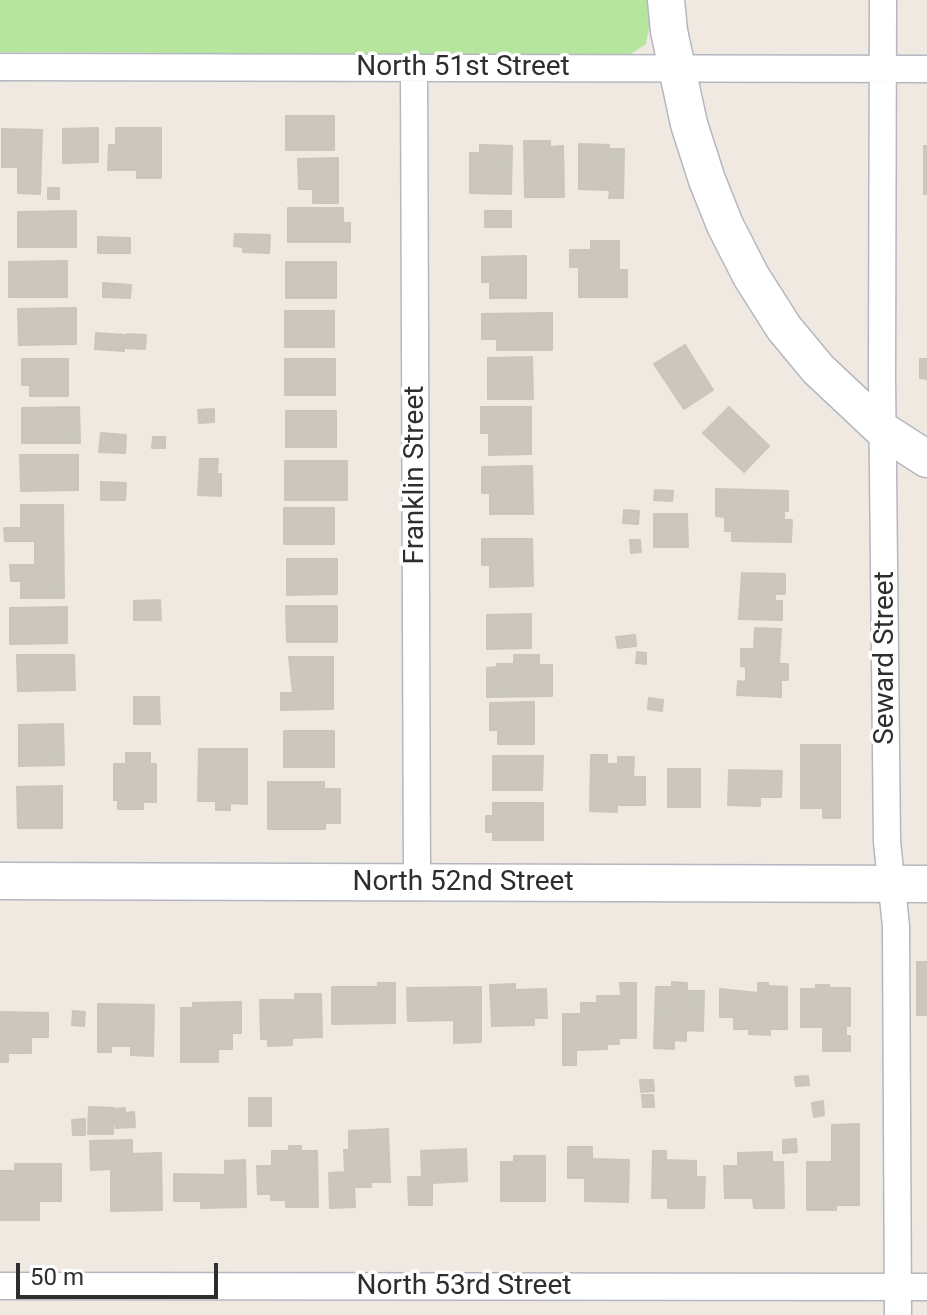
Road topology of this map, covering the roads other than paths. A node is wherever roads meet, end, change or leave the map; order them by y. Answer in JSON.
{"nodes":[{"id":1,"x":666,"y":0,"type":"edge"},
{"id":2,"x":883,"y":0,"type":"edge"},
{"id":3,"x":0,"y":67,"type":"edge"},
{"id":4,"x":414,"y":68,"type":"junction"},
{"id":5,"x":677,"y":69,"type":"junction"},
{"id":6,"x":883,"y":69,"type":"junction"},
{"id":7,"x":927,"y":69,"type":"edge"},
{"id":8,"x":885,"y":432,"type":"junction"},
{"id":9,"x":927,"y":459,"type":"edge"},
{"id":10,"x":0,"y":881,"type":"edge"},
{"id":11,"x":417,"y":883,"type":"junction"},
{"id":12,"x":910,"y":884,"type":"edge"},
{"id":13,"x":0,"y":1286,"type":"edge"},
{"id":14,"x":898,"y":1287,"type":"junction"},
{"id":15,"x":927,"y":1287,"type":"edge"},
{"id":16,"x":898,"y":1315,"type":"edge"}],
"edges":[{"from":1,"to":5,"type":"street"},
{"from":2,"to":6,"type":"street","name":"Seward Street"},
{"from":3,"to":4,"type":"street","name":"North 51st Street"},
{"from":4,"to":5,"type":"street","name":"North 51st Street"},
{"from":4,"to":11,"type":"street","name":"Franklin Street"},
{"from":5,"to":6,"type":"street","name":"North 51st Street"},
{"from":5,"to":8,"type":"street"},
{"from":6,"to":7,"type":"street","name":"North 51st Street"},
{"from":6,"to":8,"type":"street","name":"Seward Street"},
{"from":8,"to":9,"type":"street"},
{"from":8,"to":12,"type":"street","name":"Seward Street"},
{"from":10,"to":11,"type":"street","name":"North 52nd Street"},
{"from":11,"to":12,"type":"street","name":"North 52nd Street"},
{"from":12,"to":14,"type":"street","name":"Seward Street"},
{"from":13,"to":14,"type":"street","name":"North 53rd Street"},
{"from":14,"to":15,"type":"street","name":"North 53rd Street"},
{"from":14,"to":16,"type":"street","name":"Seward Street"}]}
